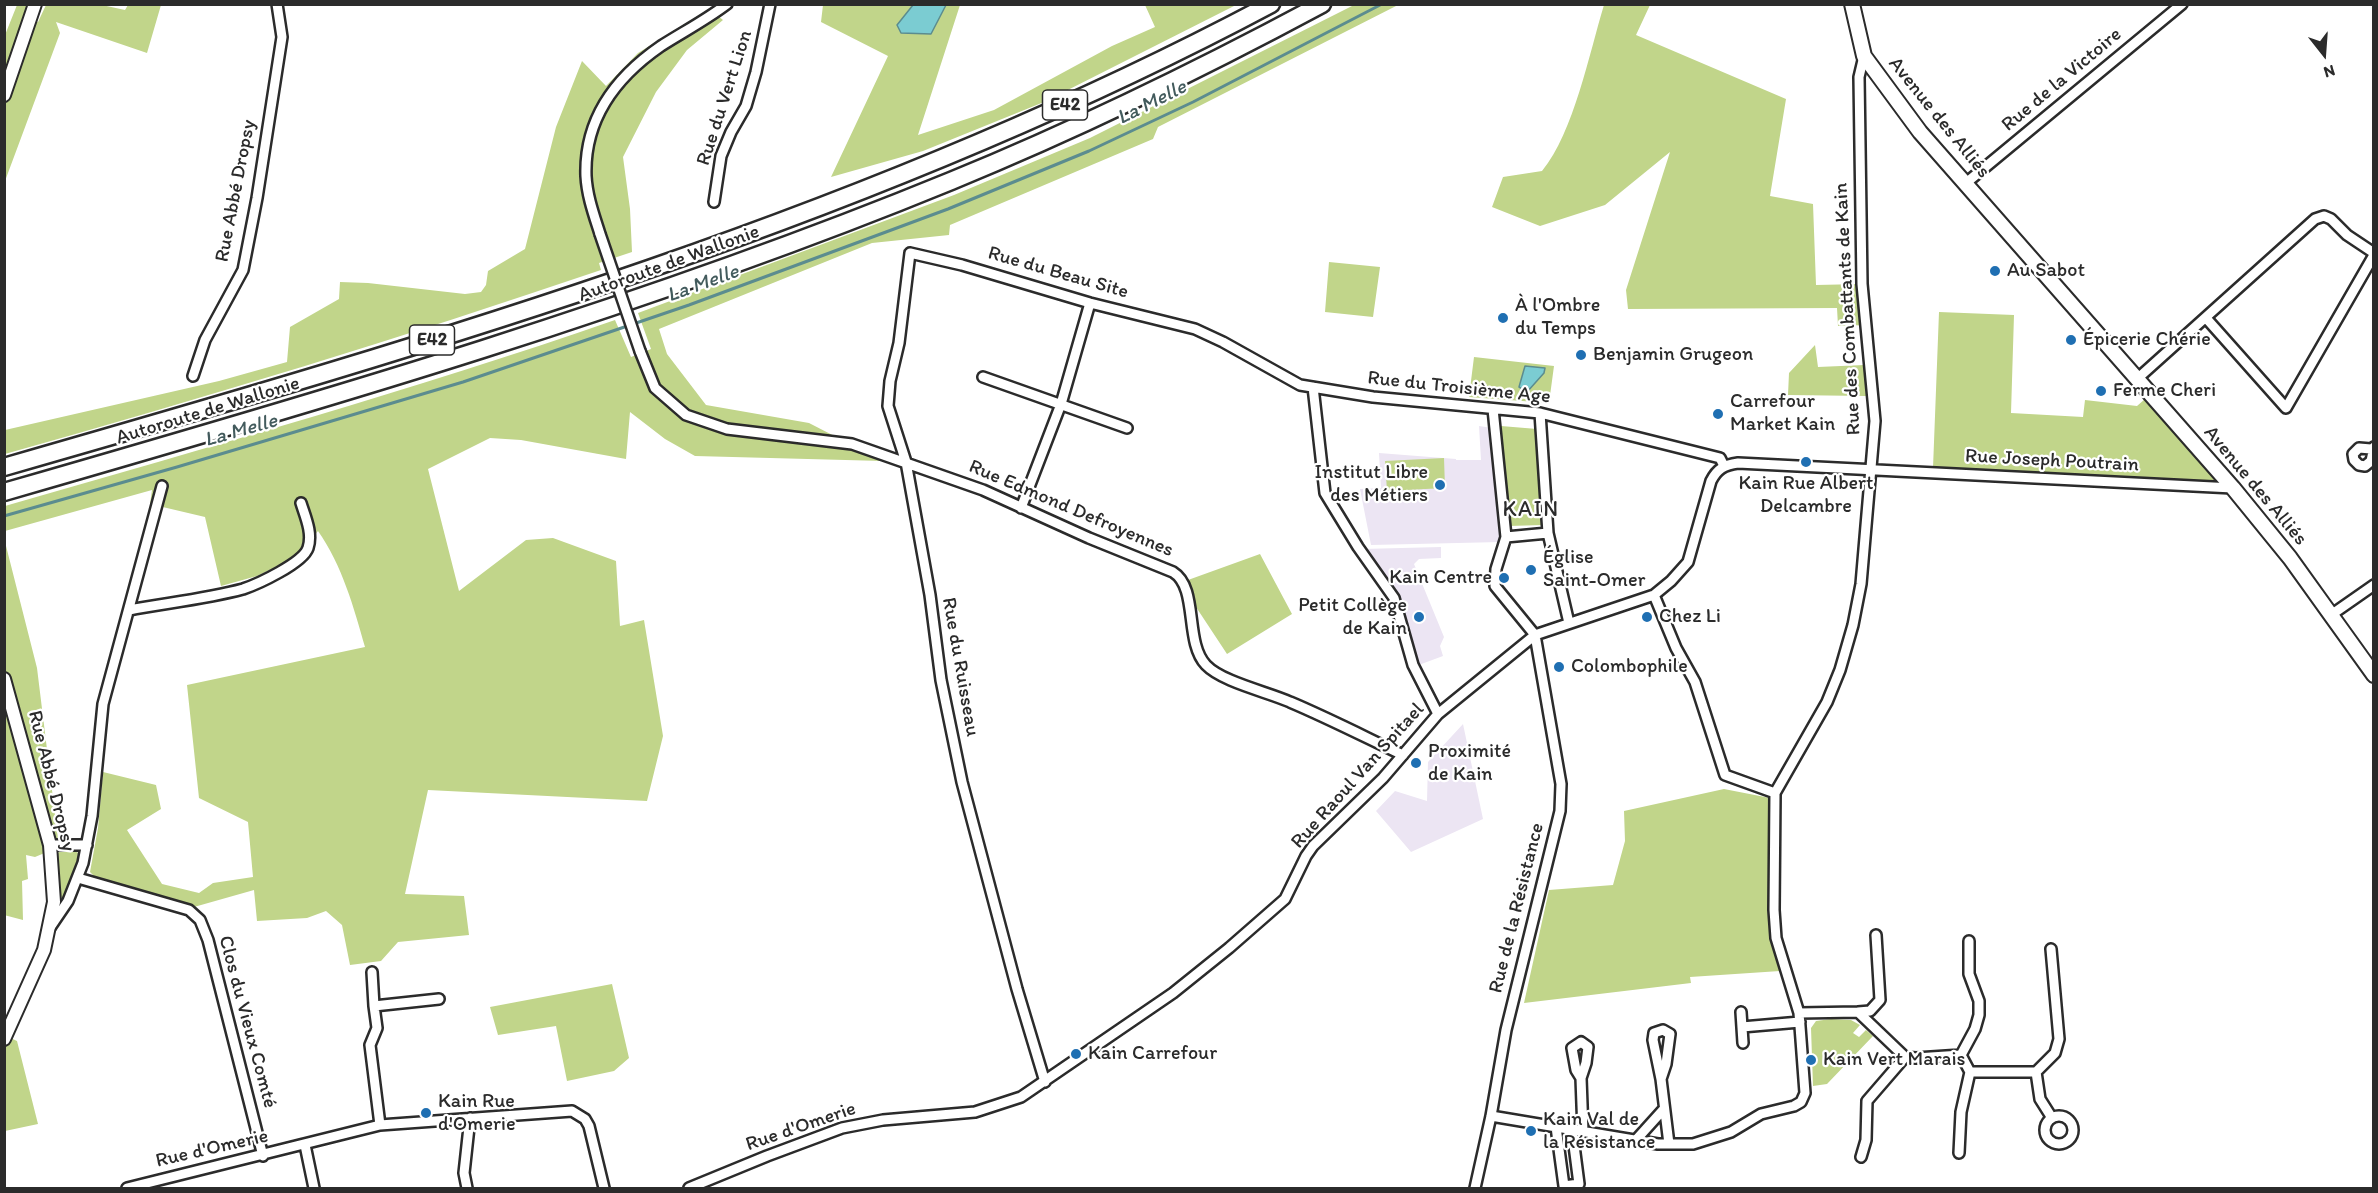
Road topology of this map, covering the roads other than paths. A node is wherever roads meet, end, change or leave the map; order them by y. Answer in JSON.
{"nodes":[{"id":1,"x":35,"y":4,"type":"edge"},
{"id":2,"x":277,"y":4,"type":"edge"},
{"id":3,"x":728,"y":4,"type":"edge"},
{"id":4,"x":770,"y":4,"type":"edge"},
{"id":5,"x":1271,"y":4,"type":"edge"},
{"id":6,"x":1322,"y":4,"type":"edge"},
{"id":7,"x":1852,"y":4,"type":"edge"},
{"id":8,"x":2182,"y":4,"type":"edge"},
{"id":9,"x":1864,"y":56,"type":"junction"},
{"id":10,"x":4,"y":95,"type":"edge"},
{"id":11,"x":1966,"y":183,"type":"junction"},
{"id":12,"x":714,"y":202,"type":"dead end"},
{"id":13,"x":910,"y":253,"type":"joint"},
{"id":14,"x":2373,"y":254,"type":"edge"},
{"id":15,"x":1090,"y":303,"type":"junction"},
{"id":16,"x":2206,"y":318,"type":"junction"},
{"id":17,"x":1195,"y":329,"type":"joint"},
{"id":18,"x":193,"y":376,"type":"dead end"},
{"id":19,"x":983,"y":377,"type":"dead end"},
{"id":20,"x":2137,"y":379,"type":"junction"},
{"id":21,"x":1313,"y":387,"type":"junction"},
{"id":22,"x":655,"y":388,"type":"joint"},
{"id":23,"x":1061,"y":404,"type":"junction"},
{"id":24,"x":1493,"y":409,"type":"junction"},
{"id":25,"x":1540,"y":413,"type":"junction"},
{"id":26,"x":1127,"y":428,"type":"dead end"},
{"id":27,"x":906,"y":462,"type":"junction"},
{"id":28,"x":1724,"y":466,"type":"junction"},
{"id":29,"x":4,"y":467,"type":"edge"},
{"id":30,"x":1870,"y":471,"type":"junction"},
{"id":31,"x":162,"y":486,"type":"dead end"},
{"id":32,"x":2233,"y":488,"type":"junction"},
{"id":33,"x":4,"y":492,"type":"edge"},
{"id":34,"x":301,"y":503,"type":"dead end"},
{"id":35,"x":1021,"y":508,"type":"junction"},
{"id":36,"x":1548,"y":533,"type":"junction"},
{"id":37,"x":1505,"y":540,"type":"junction"},
{"id":38,"x":2373,"y":585,"type":"edge"},
{"id":39,"x":1653,"y":595,"type":"junction"},
{"id":40,"x":129,"y":610,"type":"junction"},
{"id":41,"x":2331,"y":615,"type":"junction"},
{"id":42,"x":1569,"y":622,"type":"junction"},
{"id":43,"x":1535,"y":635,"type":"junction"},
{"id":44,"x":2373,"y":675,"type":"edge"},
{"id":45,"x":4,"y":679,"type":"edge"},
{"id":46,"x":1438,"y":714,"type":"junction"},
{"id":47,"x":1403,"y":755,"type":"junction"},
{"id":48,"x":1775,"y":794,"type":"junction"},
{"id":49,"x":50,"y":845,"type":"junction"},
{"id":50,"x":87,"y":845,"type":"junction"},
{"id":51,"x":78,"y":878,"type":"junction"},
{"id":52,"x":50,"y":929,"type":"junction"},
{"id":53,"x":1876,"y":935,"type":"dead end"},
{"id":54,"x":1969,"y":941,"type":"dead end"},
{"id":55,"x":2051,"y":949,"type":"dead end"},
{"id":56,"x":372,"y":972,"type":"dead end"},
{"id":57,"x":439,"y":999,"type":"dead end"},
{"id":58,"x":374,"y":1006,"type":"junction"},
{"id":59,"x":1742,"y":1012,"type":"dead end"},
{"id":60,"x":1857,"y":1012,"type":"junction"},
{"id":61,"x":1799,"y":1018,"type":"junction"},
{"id":62,"x":1742,"y":1027,"type":"junction"},
{"id":63,"x":4,"y":1039,"type":"edge"},
{"id":64,"x":1743,"y":1043,"type":"dead end"},
{"id":65,"x":1961,"y":1055,"type":"junction"},
{"id":66,"x":1905,"y":1056,"type":"junction"},
{"id":67,"x":1970,"y":1072,"type":"junction"},
{"id":68,"x":2036,"y":1072,"type":"junction"},
{"id":69,"x":1581,"y":1078,"type":"dead end"},
{"id":70,"x":1660,"y":1079,"type":"dead end"},
{"id":71,"x":1045,"y":1082,"type":"junction"},
{"id":72,"x":1033,"y":1090,"type":"joint"},
{"id":73,"x":1664,"y":1110,"type":"junction"},
{"id":74,"x":1491,"y":1116,"type":"junction"},
{"id":75,"x":470,"y":1118,"type":"junction"},
{"id":76,"x":2052,"y":1118,"type":"dead end"},
{"id":77,"x":380,"y":1125,"type":"junction"},
{"id":78,"x":1556,"y":1127,"type":"junction"},
{"id":79,"x":1572,"y":1130,"type":"junction"},
{"id":80,"x":1583,"y":1132,"type":"junction"},
{"id":81,"x":1635,"y":1140,"type":"junction"},
{"id":82,"x":1669,"y":1144,"type":"junction"},
{"id":83,"x":306,"y":1145,"type":"junction"},
{"id":84,"x":1959,"y":1153,"type":"dead end"},
{"id":85,"x":263,"y":1156,"type":"junction"},
{"id":86,"x":1861,"y":1157,"type":"dead end"},
{"id":87,"x":127,"y":1188,"type":"edge"},
{"id":88,"x":314,"y":1188,"type":"edge"},
{"id":89,"x":467,"y":1188,"type":"edge"},
{"id":90,"x":604,"y":1188,"type":"edge"},
{"id":91,"x":689,"y":1188,"type":"edge"},
{"id":92,"x":1475,"y":1188,"type":"edge"}],
"edges":[{"from":1,"to":10,"type":"street"},
{"from":2,"to":18,"type":"street","name":"Rue Abbé Dropsy"},
{"from":3,"to":22,"type":"street","name":"Rue du Vert Lion","bridge":true},
{"from":4,"to":12,"type":"street","name":"Rue du Vert Lion"},
{"from":5,"to":29,"type":"highway","name":"Autoroute de Wallonie","number":"E42"},
{"from":6,"to":33,"type":"highway","name":"Autoroute de Wallonie","number":"E42"},
{"from":7,"to":9,"type":"main road"},
{"from":8,"to":11,"type":"street","name":"Rue de la Victoire"},
{"from":9,"to":11,"type":"main road","name":"Avenue des Alliés"},
{"from":9,"to":30,"type":"street","name":"Rue des Combattants de Kain"},
{"from":11,"to":20,"type":"main road","name":"Avenue des Alliés"},
{"from":13,"to":15,"type":"street","name":"Rue du Beau Site"},
{"from":13,"to":27,"type":"street","name":"Rue du Ruisseau"},
{"from":14,"to":16,"type":"street"},
{"from":14,"to":16,"type":"street"},
{"from":15,"to":17,"type":"street","name":"Rue du Beau Site"},
{"from":15,"to":23,"type":"street"},
{"from":16,"to":20,"type":"street"},
{"from":17,"to":21,"type":"street","name":"Rue du Troisième Age"},
{"from":19,"to":23,"type":"street"},
{"from":20,"to":32,"type":"main road","name":"Avenue des Alliés"},
{"from":21,"to":24,"type":"street","name":"Rue du Troisième Age"},
{"from":21,"to":46,"type":"street"},
{"from":22,"to":27,"type":"street","name":"Rue Edmond Defroyennes"},
{"from":23,"to":26,"type":"street"},
{"from":23,"to":35,"type":"street"},
{"from":24,"to":25,"type":"street","name":"Rue du Troisième Age"},
{"from":24,"to":37,"type":"street"},
{"from":25,"to":28,"type":"street","name":"Rue du Troisième Age"},
{"from":25,"to":36,"type":"street"},
{"from":27,"to":35,"type":"street","name":"Rue Edmond Defroyennes"},
{"from":27,"to":71,"type":"street","name":"Rue du Ruisseau"},
{"from":28,"to":30,"type":"street","name":"Rue Joseph Poutrain"},
{"from":28,"to":39,"type":"street"},
{"from":30,"to":32,"type":"street","name":"Rue Joseph Poutrain"},
{"from":30,"to":48,"type":"street","name":"Rue des Combattants de Kain"},
{"from":31,"to":40,"type":"street"},
{"from":32,"to":41,"type":"main road","name":"Avenue des Alliés"},
{"from":34,"to":40,"type":"street"},
{"from":35,"to":47,"type":"street","name":"Rue Edmond Defroyennes"},
{"from":36,"to":37,"type":"street"},
{"from":36,"to":42,"type":"street"},
{"from":37,"to":43,"type":"street"},
{"from":38,"to":41,"type":"street"},
{"from":39,"to":42,"type":"street","name":"Rue Raoul Van Spitael"},
{"from":39,"to":48,"type":"street"},
{"from":40,"to":50,"type":"street"},
{"from":41,"to":44,"type":"main road","name":"Avenue des Alliés"},
{"from":42,"to":43,"type":"street","name":"Rue Raoul Van Spitael"},
{"from":43,"to":46,"type":"street","name":"Rue Raoul Van Spitael"},
{"from":43,"to":74,"type":"street","name":"Rue de la Résistance"},
{"from":45,"to":49,"type":"street","name":"Rue Abbé Dropsy"},
{"from":46,"to":47,"type":"street","name":"Rue Raoul Van Spitael"},
{"from":47,"to":71,"type":"street","name":"Rue Raoul Van Spitael"},
{"from":48,"to":61,"type":"street"},
{"from":49,"to":50,"type":"street"},
{"from":49,"to":52,"type":"street","name":"Rue Abbé Dropsy"},
{"from":50,"to":51,"type":"street"},
{"from":51,"to":52,"type":"street"},
{"from":51,"to":85,"type":"street","name":"Clos du Vieux Comté"},
{"from":52,"to":63,"type":"street","name":"Rue Abbé Dropsy"},
{"from":53,"to":60,"type":"street"},
{"from":54,"to":65,"type":"street"},
{"from":55,"to":68,"type":"street"},
{"from":56,"to":58,"type":"street"},
{"from":57,"to":58,"type":"street"},
{"from":58,"to":77,"type":"street"},
{"from":59,"to":62,"type":"street"},
{"from":60,"to":61,"type":"street"},
{"from":60,"to":66,"type":"street"},
{"from":61,"to":62,"type":"street"},
{"from":61,"to":82,"type":"street"},
{"from":62,"to":64,"type":"street"},
{"from":65,"to":66,"type":"street"},
{"from":65,"to":67,"type":"street"},
{"from":66,"to":86,"type":"street"},
{"from":67,"to":68,"type":"street"},
{"from":67,"to":84,"type":"street"},
{"from":68,"to":76,"type":"street"},
{"from":69,"to":80,"type":"street"},
{"from":70,"to":73,"type":"street"},
{"from":71,"to":72,"type":"street","name":"Rue Raoul Van Spitael"},
{"from":72,"to":91,"type":"street","name":"Rue d'Omerie"},
{"from":73,"to":81,"type":"street"},
{"from":73,"to":82,"type":"street"},
{"from":74,"to":78,"type":"street"},
{"from":74,"to":92,"type":"street","name":"Rue de la Résistance"},
{"from":75,"to":77,"type":"street","name":"Rue d'Omerie"},
{"from":75,"to":89,"type":"street"},
{"from":75,"to":90,"type":"street","name":"Rue d'Omerie"},
{"from":77,"to":83,"type":"street","name":"Rue d'Omerie"},
{"from":78,"to":79,"type":"street"},
{"from":78,"to":79,"type":"street"},
{"from":79,"to":80,"type":"street"},
{"from":80,"to":81,"type":"street"},
{"from":81,"to":82,"type":"street"},
{"from":83,"to":85,"type":"street","name":"Rue d'Omerie"},
{"from":83,"to":88,"type":"street"},
{"from":85,"to":87,"type":"street","name":"Rue d'Omerie"}]}
